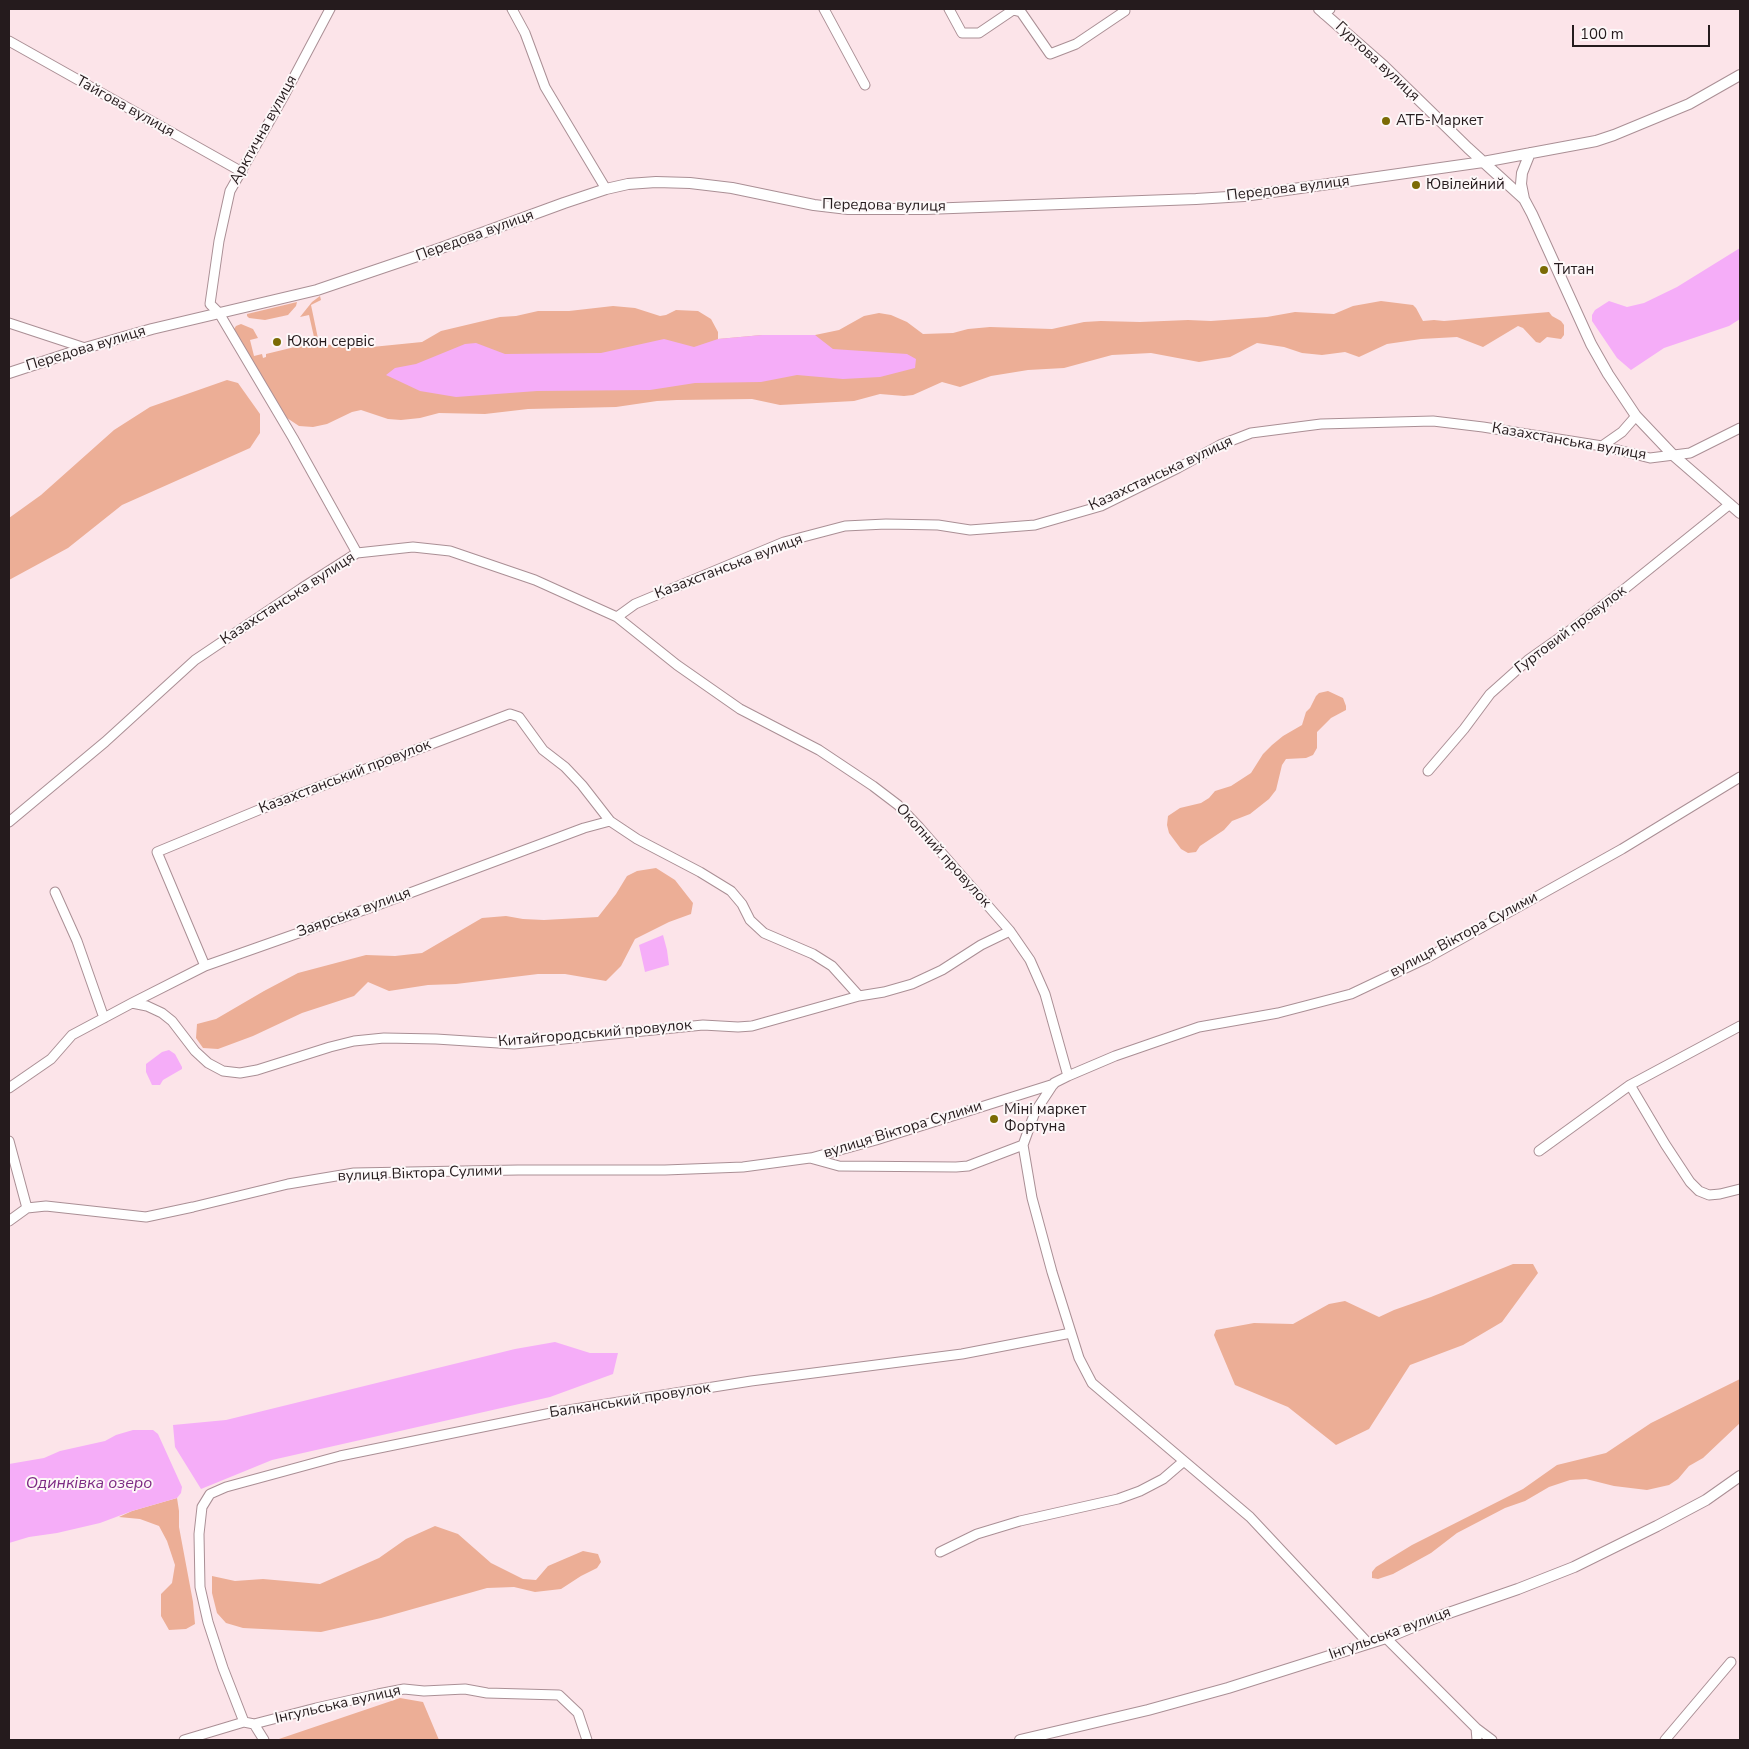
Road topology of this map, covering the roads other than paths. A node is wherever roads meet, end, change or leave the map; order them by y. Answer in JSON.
{"nodes":[{"id":1,"x":330,"y":9,"type":"edge"},
{"id":2,"x":512,"y":9,"type":"edge"},
{"id":3,"x":824,"y":9,"type":"edge"},
{"id":4,"x":949,"y":9,"type":"edge"},
{"id":5,"x":1324,"y":10,"type":"edge"},
{"id":6,"x":1125,"y":11,"type":"dead end"},
{"id":7,"x":9,"y":41,"type":"edge"},
{"id":8,"x":1740,"y":75,"type":"edge"},
{"id":9,"x":865,"y":85,"type":"dead end"},
{"id":10,"x":1530,"y":153,"type":"junction"},
{"id":11,"x":1483,"y":162,"type":"junction"},
{"id":12,"x":242,"y":172,"type":"junction"},
{"id":13,"x":606,"y":189,"type":"junction"},
{"id":14,"x":1524,"y":199,"type":"junction"},
{"id":15,"x":219,"y":313,"type":"junction"},
{"id":16,"x":9,"y":323,"type":"edge"},
{"id":17,"x":85,"y":348,"type":"junction"},
{"id":18,"x":9,"y":373,"type":"edge"},
{"id":19,"x":1636,"y":416,"type":"junction"},
{"id":20,"x":1740,"y":428,"type":"edge"},
{"id":21,"x":1602,"y":446,"type":"junction"},
{"id":22,"x":1673,"y":455,"type":"junction"},
{"id":23,"x":1730,"y":504,"type":"junction"},
{"id":24,"x":1740,"y":513,"type":"edge"},
{"id":25,"x":357,"y":553,"type":"junction"},
{"id":26,"x":617,"y":617,"type":"junction"},
{"id":27,"x":1428,"y":772,"type":"dead end"},
{"id":28,"x":1740,"y":777,"type":"edge"},
{"id":29,"x":610,"y":821,"type":"junction"},
{"id":30,"x":9,"y":822,"type":"edge"},
{"id":31,"x":55,"y":892,"type":"dead end"},
{"id":32,"x":1010,"y":931,"type":"junction"},
{"id":33,"x":204,"y":966,"type":"junction"},
{"id":34,"x":859,"y":996,"type":"junction"},
{"id":35,"x":132,"y":1003,"type":"junction"},
{"id":36,"x":104,"y":1018,"type":"junction"},
{"id":37,"x":1740,"y":1026,"type":"edge"},
{"id":38,"x":1068,"y":1076,"type":"junction"},
{"id":39,"x":1054,"y":1084,"type":"junction"},
{"id":40,"x":1630,"y":1086,"type":"junction"},
{"id":41,"x":9,"y":1088,"type":"edge"},
{"id":42,"x":9,"y":1141,"type":"edge"},
{"id":43,"x":1023,"y":1144,"type":"junction"},
{"id":44,"x":1539,"y":1151,"type":"dead end"},
{"id":45,"x":810,"y":1158,"type":"junction"},
{"id":46,"x":1740,"y":1189,"type":"edge"},
{"id":47,"x":27,"y":1208,"type":"junction"},
{"id":48,"x":9,"y":1221,"type":"edge"},
{"id":49,"x":1071,"y":1333,"type":"junction"},
{"id":50,"x":1184,"y":1461,"type":"junction"},
{"id":51,"x":1740,"y":1476,"type":"edge"},
{"id":52,"x":940,"y":1552,"type":"dead end"},
{"id":53,"x":1386,"y":1638,"type":"junction"},
{"id":54,"x":1368,"y":1643,"type":"junction"},
{"id":55,"x":1730,"y":1662,"type":"dead end"},
{"id":56,"x":244,"y":1722,"type":"junction"},
{"id":57,"x":254,"y":1724,"type":"junction"},
{"id":58,"x":1476,"y":1728,"type":"junction"},
{"id":59,"x":184,"y":1740,"type":"edge"},
{"id":60,"x":264,"y":1740,"type":"edge"},
{"id":61,"x":587,"y":1740,"type":"edge"},
{"id":62,"x":1020,"y":1740,"type":"edge"},
{"id":63,"x":1477,"y":1740,"type":"edge"},
{"id":64,"x":1492,"y":1740,"type":"edge"},
{"id":65,"x":1665,"y":1740,"type":"edge"}],
"edges":[{"from":1,"to":12,"type":"street","name":"Арктична вулиця"},
{"from":2,"to":13,"type":"street"},
{"from":3,"to":9,"type":"street"},
{"from":4,"to":6,"type":"street"},
{"from":5,"to":11,"type":"street","name":"Гуртова вулиця"},
{"from":7,"to":12,"type":"street","name":"Тайгова вулиця"},
{"from":8,"to":10,"type":"street","name":"Передова вулиця"},
{"from":10,"to":11,"type":"street","name":"Передова вулиця"},
{"from":10,"to":14,"type":"street"},
{"from":11,"to":13,"type":"street","name":"Передова вулиця"},
{"from":11,"to":14,"type":"street","name":"Гуртова вулиця"},
{"from":12,"to":15,"type":"street","name":"Арктична вулиця"},
{"from":13,"to":15,"type":"street","name":"Передова вулиця"},
{"from":14,"to":19,"type":"street","name":"Гуртова вулиця"},
{"from":15,"to":17,"type":"street","name":"Передова вулиця"},
{"from":15,"to":25,"type":"street"},
{"from":16,"to":17,"type":"street"},
{"from":17,"to":18,"type":"street","name":"Передова вулиця"},
{"from":19,"to":21,"type":"street"},
{"from":19,"to":22,"type":"street","name":"Гуртова вулиця"},
{"from":20,"to":22,"type":"street","name":"Казахстанська вулиця"},
{"from":21,"to":22,"type":"street","name":"Казахстанська вулиця"},
{"from":21,"to":26,"type":"street","name":"Казахстанська вулиця"},
{"from":22,"to":23,"type":"street","name":"Гуртова вулиця"},
{"from":23,"to":24,"type":"street","name":"Гуртова вулиця"},
{"from":23,"to":27,"type":"street","name":"Гуртовий провулок"},
{"from":25,"to":26,"type":"street","name":"Казахстанська вулиця"},
{"from":25,"to":30,"type":"street","name":"Казахстанська вулиця"},
{"from":26,"to":32,"type":"street","name":"Окопний провулок"},
{"from":28,"to":38,"type":"street","name":"вулиця Віктора Сулими"},
{"from":29,"to":33,"type":"street","name":"Заярська вулиця"},
{"from":29,"to":33,"type":"street","name":"Казахстанський провулок"},
{"from":29,"to":34,"type":"street"},
{"from":31,"to":36,"type":"street"},
{"from":32,"to":34,"type":"street","name":"Китайгородський провулок"},
{"from":32,"to":38,"type":"street","name":"Окопний провулок"},
{"from":33,"to":35,"type":"street","name":"Заярська вулиця"},
{"from":34,"to":35,"type":"street","name":"Китайгородський провулок"},
{"from":35,"to":36,"type":"street","name":"Заярська вулиця"},
{"from":36,"to":41,"type":"street","name":"Заярська вулиця"},
{"from":37,"to":40,"type":"street"},
{"from":38,"to":39,"type":"street","name":"вулиця Віктора Сулими"},
{"from":39,"to":43,"type":"street","name":"вулиця Віктора Сулими"},
{"from":39,"to":45,"type":"street","name":"вулиця Віктора Сулими"},
{"from":40,"to":44,"type":"street"},
{"from":40,"to":46,"type":"street"},
{"from":42,"to":47,"type":"street"},
{"from":43,"to":45,"type":"street","name":"вулиця Віктора Сулими"},
{"from":43,"to":49,"type":"street"},
{"from":45,"to":47,"type":"street","name":"вулиця Віктора Сулими"},
{"from":47,"to":48,"type":"street"},
{"from":49,"to":50,"type":"street"},
{"from":49,"to":56,"type":"street","name":"Балканський провулок"},
{"from":50,"to":52,"type":"street"},
{"from":50,"to":54,"type":"street"},
{"from":51,"to":53,"type":"street","name":"Інгульська вулиця"},
{"from":53,"to":54,"type":"street","name":"Інгульська вулиця"},
{"from":53,"to":58,"type":"street"},
{"from":54,"to":62,"type":"street","name":"Інгульська вулиця"},
{"from":55,"to":65,"type":"street"},
{"from":56,"to":57,"type":"street","name":"Інгульська вулиця"},
{"from":56,"to":59,"type":"street","name":"Інгульська вулиця"},
{"from":57,"to":60,"type":"street"},
{"from":57,"to":61,"type":"street","name":"Інгульська вулиця"},
{"from":58,"to":63,"type":"street"},
{"from":58,"to":64,"type":"street"}]}
